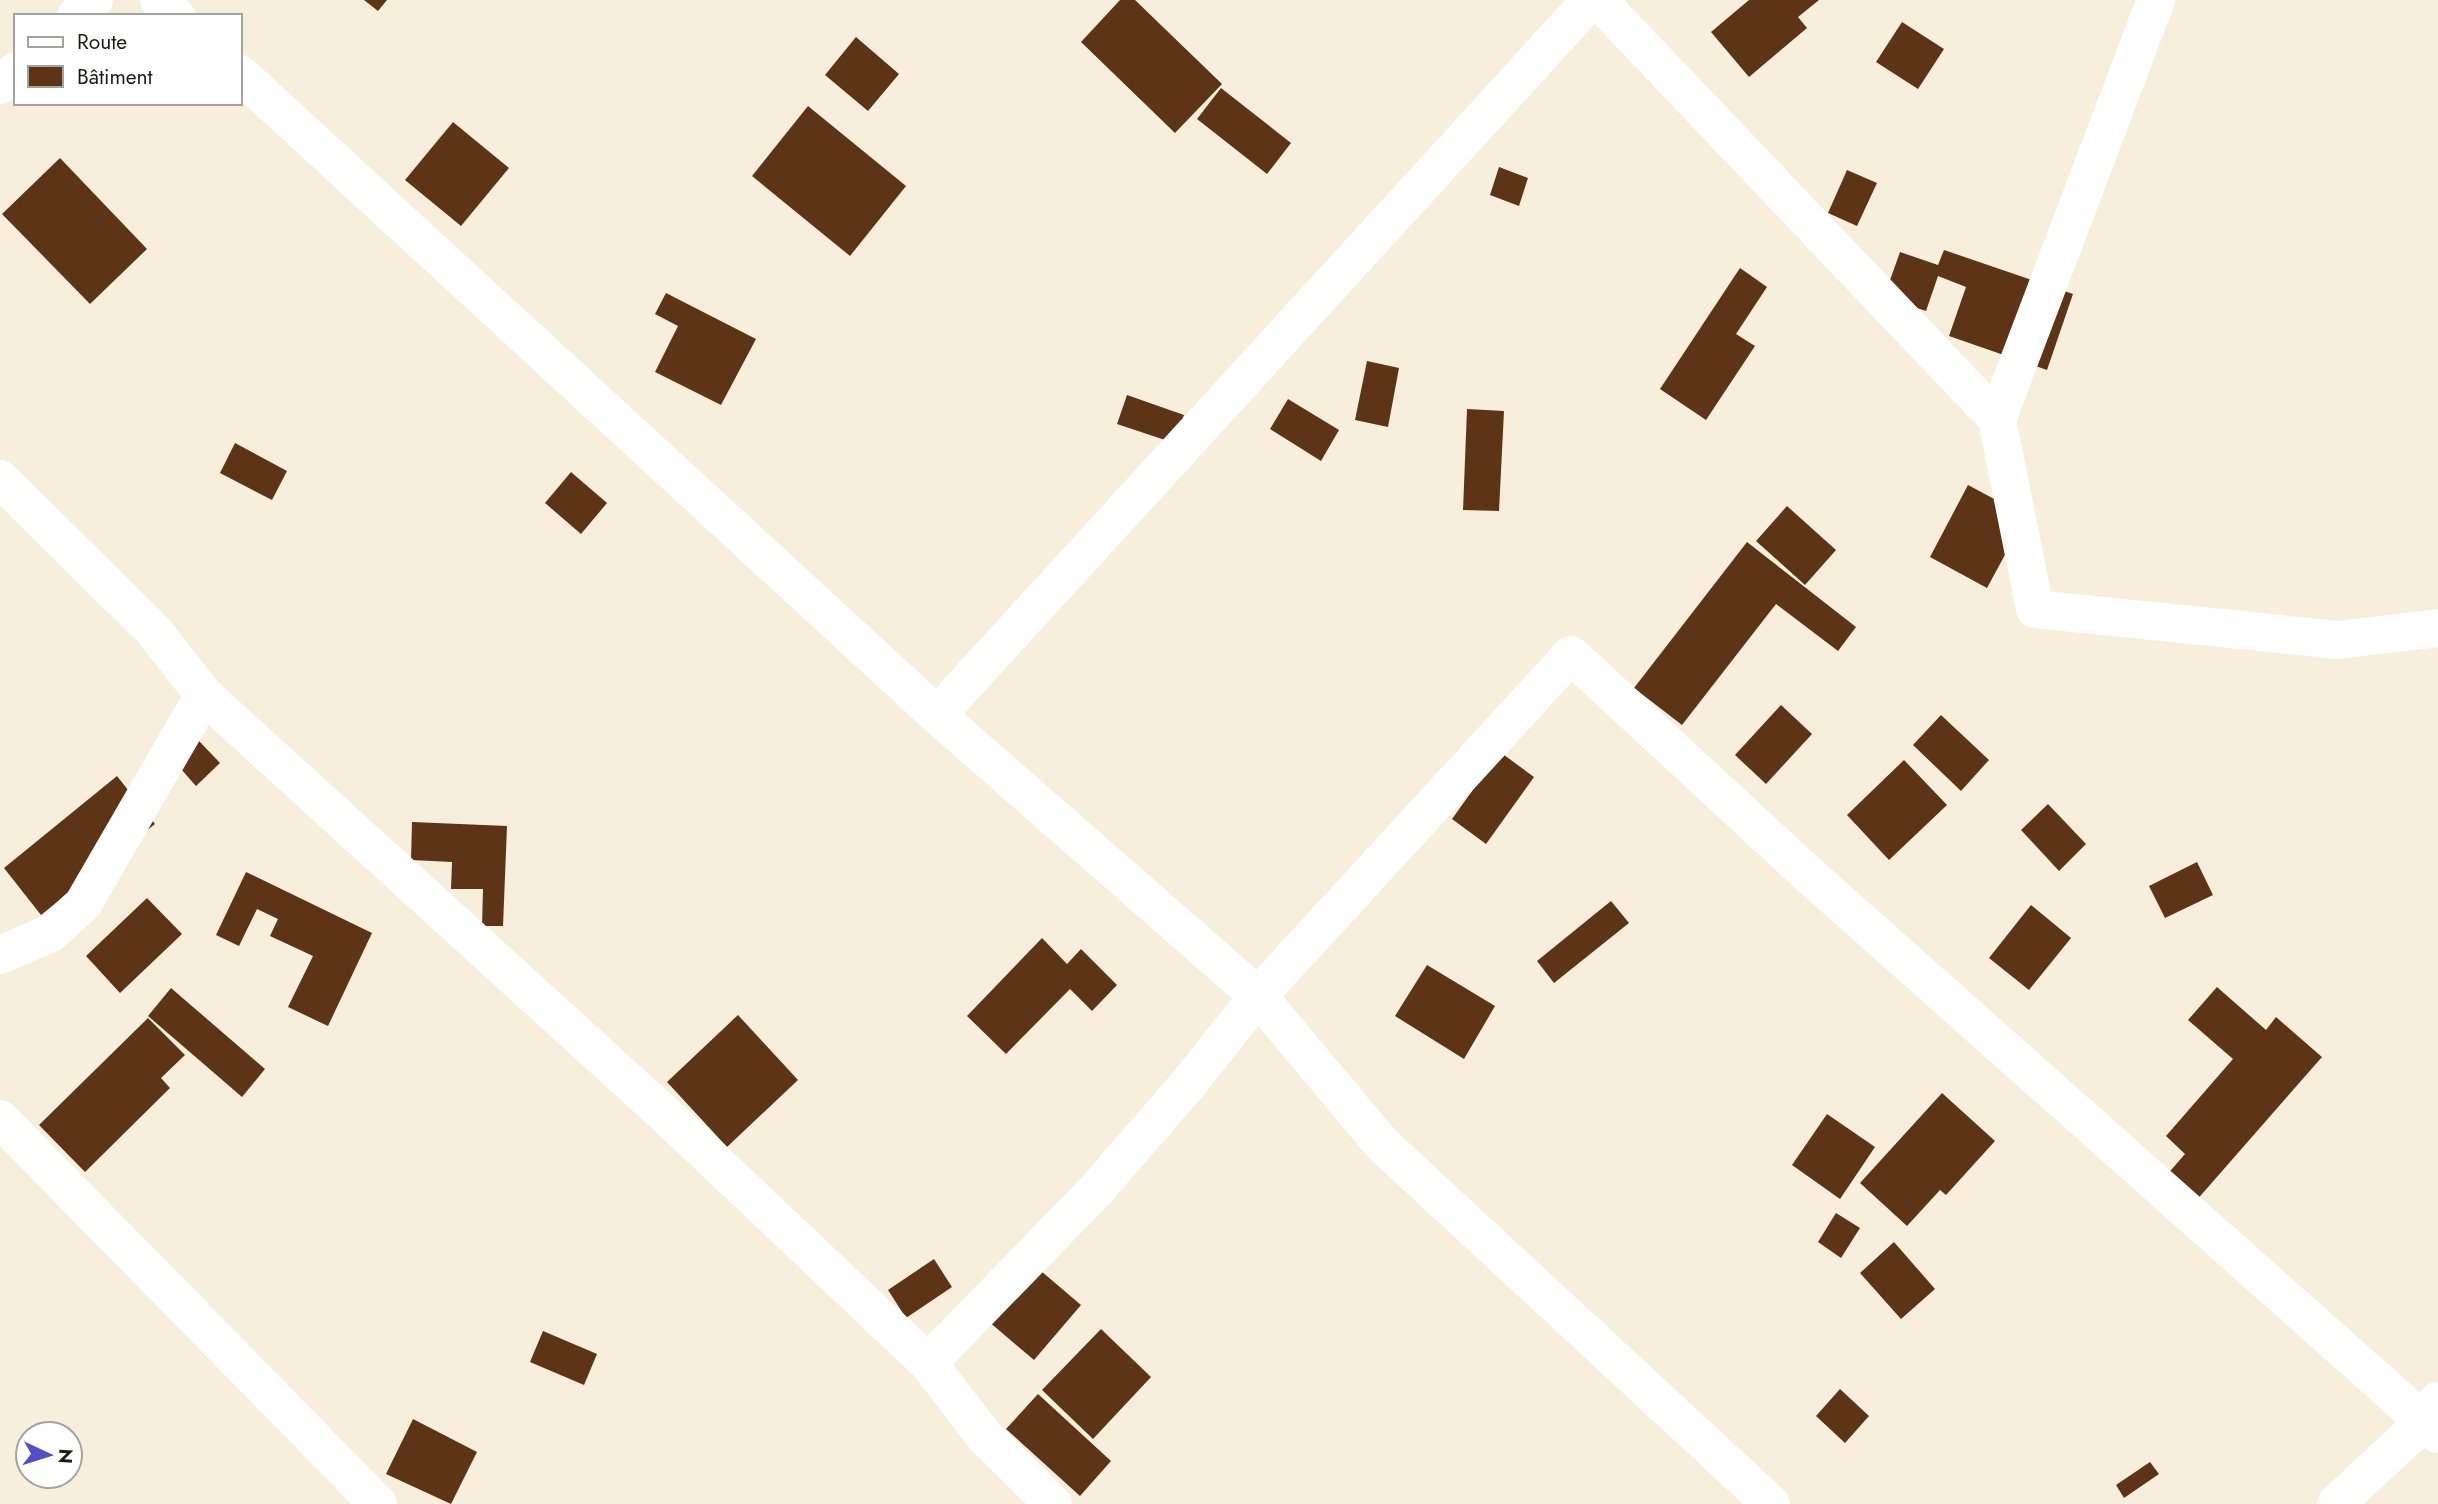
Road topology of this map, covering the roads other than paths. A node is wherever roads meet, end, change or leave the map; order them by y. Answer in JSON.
{"nodes":[{"id":1,"x":94,"y":0,"type":"edge"},
{"id":2,"x":159,"y":0,"type":"edge"},
{"id":3,"x":1591,"y":0,"type":"edge"},
{"id":4,"x":1598,"y":0,"type":"edge"},
{"id":5,"x":2156,"y":0,"type":"edge"},
{"id":6,"x":78,"y":14,"type":"edge"},
{"id":7,"x":174,"y":14,"type":"edge"},
{"id":8,"x":14,"y":73,"type":"edge"},
{"id":9,"x":242,"y":76,"type":"edge"},
{"id":10,"x":0,"y":85,"type":"edge"},
{"id":11,"x":1997,"y":419,"type":"junction"},
{"id":12,"x":0,"y":479,"type":"edge"},
{"id":13,"x":2438,"y":628,"type":"edge"},
{"id":14,"x":204,"y":695,"type":"junction"},
{"id":15,"x":937,"y":716,"type":"junction"},
{"id":16,"x":0,"y":955,"type":"edge"},
{"id":17,"x":1258,"y":996,"type":"junction"},
{"id":18,"x":0,"y":1119,"type":"edge"},
{"id":19,"x":928,"y":1363,"type":"junction"},
{"id":20,"x":2433,"y":1418,"type":"edge"},
{"id":21,"x":378,"y":1504,"type":"edge"},
{"id":22,"x":1053,"y":1504,"type":"edge"},
{"id":23,"x":1771,"y":1504,"type":"edge"},
{"id":24,"x":2336,"y":1504,"type":"edge"}],
"edges":[{"from":1,"to":6,"type":"street"},
{"from":2,"to":7,"type":"street"},
{"from":3,"to":15,"type":"street"},
{"from":4,"to":11,"type":"street"},
{"from":5,"to":11,"type":"street"},
{"from":8,"to":10,"type":"street"},
{"from":9,"to":15,"type":"street"},
{"from":11,"to":13,"type":"street"},
{"from":12,"to":14,"type":"street"},
{"from":14,"to":16,"type":"street"},
{"from":14,"to":19,"type":"street"},
{"from":15,"to":17,"type":"street"},
{"from":17,"to":19,"type":"street"},
{"from":17,"to":20,"type":"street"},
{"from":17,"to":23,"type":"street"},
{"from":18,"to":21,"type":"street"},
{"from":19,"to":22,"type":"street"},
{"from":20,"to":24,"type":"street"}]}
